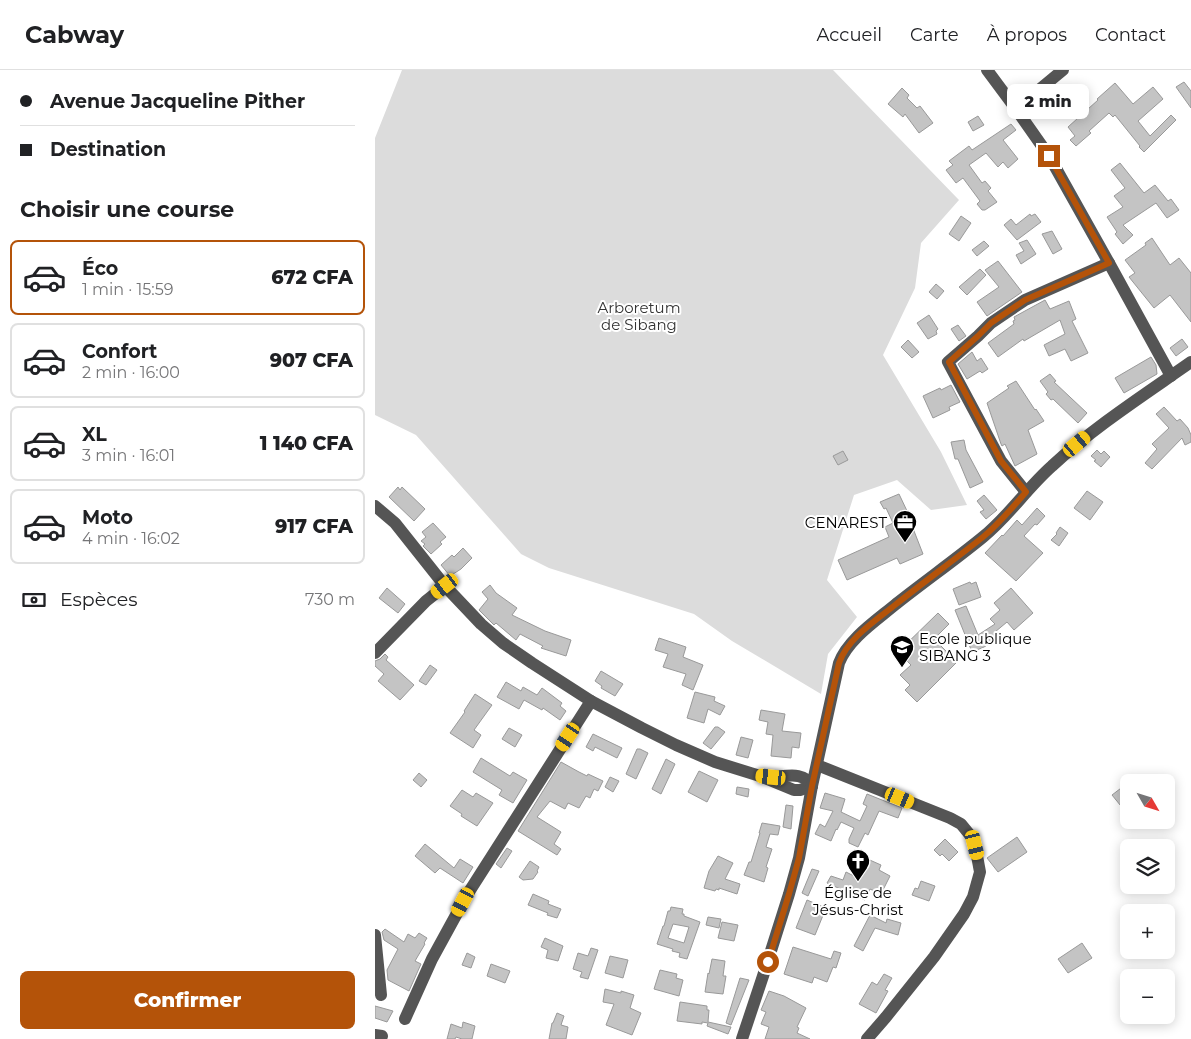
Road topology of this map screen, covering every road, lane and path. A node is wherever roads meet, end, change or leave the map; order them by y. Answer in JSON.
{"nodes":[{"id":1,"x":987,"y":70,"type":"edge"},
{"id":2,"x":1063,"y":70,"type":"edge"},
{"id":3,"x":1016,"y":109,"type":"junction"},
{"id":4,"x":1109,"y":263,"type":"junction"},
{"id":5,"x":1191,"y":362,"type":"edge"},
{"id":6,"x":1171,"y":376,"type":"junction"},
{"id":7,"x":1026,"y":492,"type":"junction"},
{"id":8,"x":375,"y":506,"type":"edge"},
{"id":9,"x":445,"y":586,"type":"junction"},
{"id":10,"x":375,"y":653,"type":"edge"},
{"id":11,"x":591,"y":701,"type":"junction"},
{"id":12,"x":820,"y":747,"type":"junction"},
{"id":13,"x":817,"y":765,"type":"junction"},
{"id":14,"x":783,"y":781,"type":"junction"},
{"id":15,"x":812,"y":786,"type":"junction"},
{"id":16,"x":806,"y":822,"type":"junction"},
{"id":17,"x":375,"y":935,"type":"edge"},
{"id":18,"x":381,"y":995,"type":"dead end"},
{"id":19,"x":405,"y":1019,"type":"dead end"},
{"id":20,"x":742,"y":1039,"type":"edge"},
{"id":21,"x":867,"y":1039,"type":"edge"}],
"edges":[{"from":1,"to":3,"type":"street"},
{"from":2,"to":3,"type":"street"},
{"from":3,"to":4,"type":"street"},
{"from":4,"to":6,"type":"street"},
{"from":4,"to":7,"type":"street"},
{"from":5,"to":6,"type":"street"},
{"from":6,"to":7,"type":"street"},
{"from":7,"to":12,"type":"street"},
{"from":8,"to":9,"type":"street"},
{"from":9,"to":10,"type":"street"},
{"from":9,"to":11,"type":"street"},
{"from":11,"to":14,"type":"street"},
{"from":11,"to":19,"type":"street"},
{"from":12,"to":13,"type":"street"},
{"from":12,"to":14,"type":"street"},
{"from":13,"to":15,"type":"street"},
{"from":13,"to":21,"type":"street"},
{"from":14,"to":15,"type":"street"},
{"from":14,"to":16,"type":"street"},
{"from":15,"to":16,"type":"street"},
{"from":16,"to":20,"type":"street"},
{"from":17,"to":18,"type":"street"}]}
